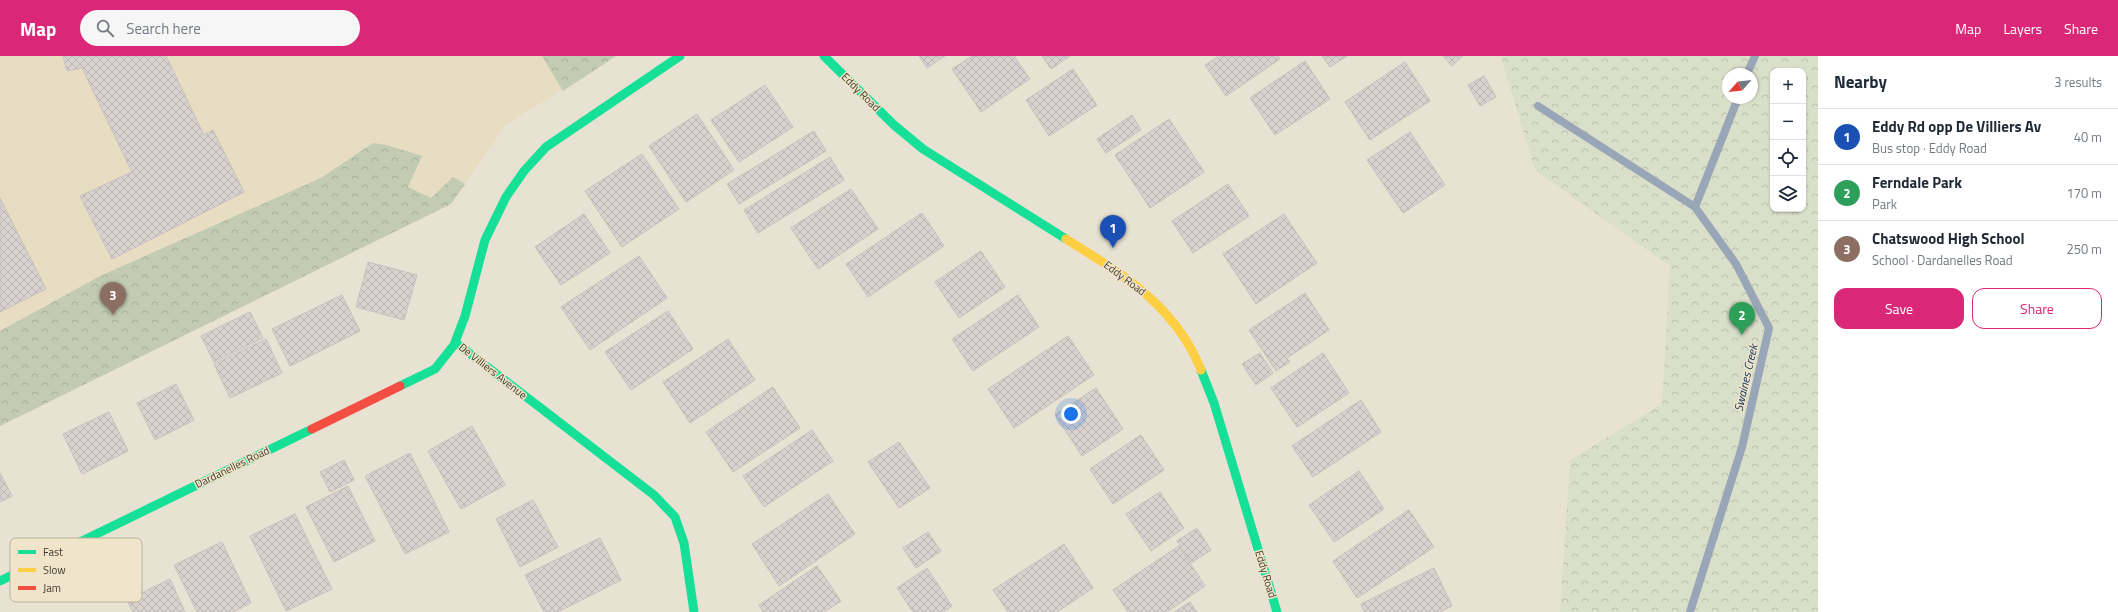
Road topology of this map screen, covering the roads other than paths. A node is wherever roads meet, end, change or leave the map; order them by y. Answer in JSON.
{"nodes":[{"id":1,"x":680,"y":56,"type":"edge"},
{"id":2,"x":824,"y":56,"type":"edge"},
{"id":3,"x":456,"y":343,"type":"junction"},
{"id":4,"x":88,"y":538,"type":"edge"},
{"id":5,"x":10,"y":576,"type":"edge"},
{"id":6,"x":0,"y":581,"type":"edge"},
{"id":7,"x":694,"y":612,"type":"edge"},
{"id":8,"x":1277,"y":612,"type":"edge"}],
"edges":[{"from":1,"to":3,"type":"street","name":"De Villiers Avenue"},
{"from":2,"to":8,"type":"street","name":"Eddy Road"},
{"from":3,"to":4,"type":"street","name":"Dardanelles Road"},
{"from":3,"to":7,"type":"street","name":"De Villiers Avenue"},
{"from":5,"to":6,"type":"street","name":"Dardanelles Road"}]}
